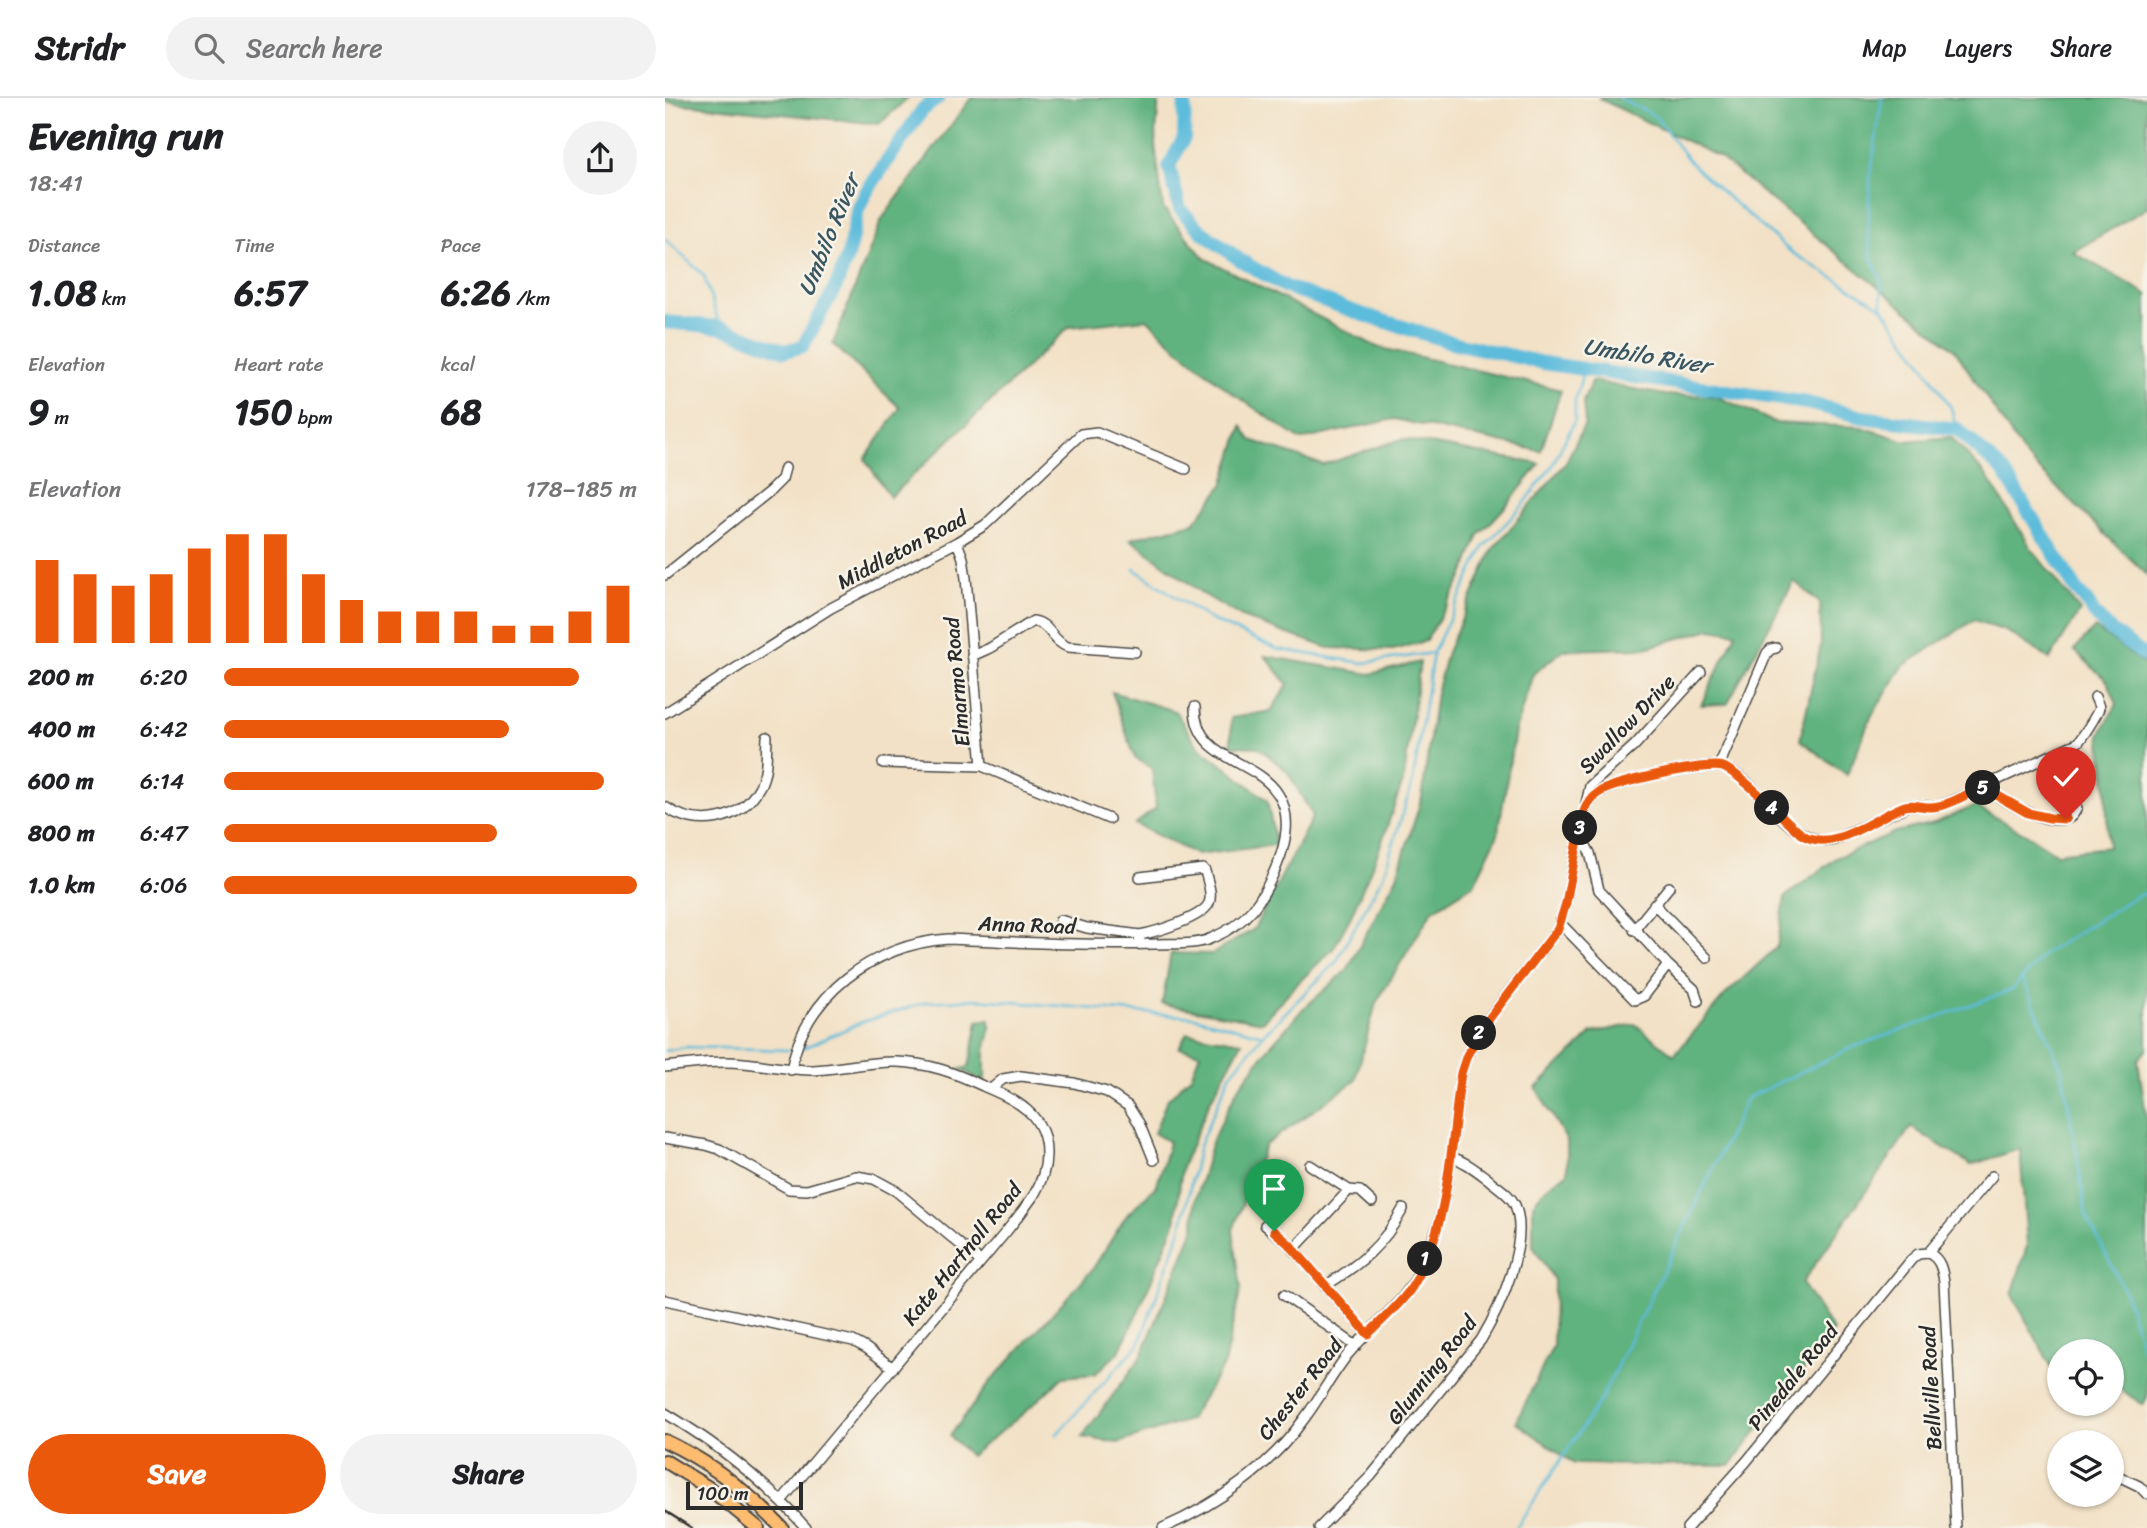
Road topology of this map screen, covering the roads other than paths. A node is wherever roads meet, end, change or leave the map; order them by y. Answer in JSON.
{"nodes":[{"id":1,"x":785,"y":468,"type":"dead end"},
{"id":2,"x":1186,"y":469,"type":"dead end"},
{"id":3,"x":957,"y":542,"type":"junction"},
{"id":4,"x":665,"y":575,"type":"edge"},
{"id":5,"x":1776,"y":649,"type":"dead end"},
{"id":6,"x":1135,"y":652,"type":"dead end"},
{"id":7,"x":972,"y":656,"type":"junction"},
{"id":8,"x":1701,"y":671,"type":"dead end"},
{"id":9,"x":2095,"y":697,"type":"dead end"},
{"id":10,"x":1195,"y":707,"type":"dead end"},
{"id":11,"x":665,"y":713,"type":"edge"},
{"id":12,"x":767,"y":737,"type":"dead end"},
{"id":13,"x":883,"y":763,"type":"dead end"},
{"id":14,"x":982,"y":766,"type":"junction"},
{"id":15,"x":1719,"y":766,"type":"junction"},
{"id":16,"x":1982,"y":787,"type":"junction"},
{"id":17,"x":1587,"y":804,"type":"junction"},
{"id":18,"x":665,"y":807,"type":"edge"},
{"id":19,"x":2077,"y":808,"type":"dead end"},
{"id":20,"x":1109,"y":819,"type":"dead end"},
{"id":21,"x":1579,"y":834,"type":"junction"},
{"id":22,"x":1140,"y":877,"type":"dead end"},
{"id":23,"x":1669,"y":887,"type":"dead end"},
{"id":24,"x":1654,"y":904,"type":"junction"},
{"id":25,"x":1060,"y":920,"type":"dead end"},
{"id":26,"x":1560,"y":924,"type":"junction"},
{"id":27,"x":1634,"y":930,"type":"junction"},
{"id":28,"x":1139,"y":940,"type":"junction"},
{"id":29,"x":1707,"y":958,"type":"dead end"},
{"id":30,"x":1668,"y":965,"type":"junction"},
{"id":31,"x":1698,"y":1001,"type":"dead end"},
{"id":32,"x":665,"y":1067,"type":"edge"},
{"id":33,"x":791,"y":1070,"type":"junction"},
{"id":34,"x":991,"y":1089,"type":"junction"},
{"id":35,"x":665,"y":1138,"type":"edge"},
{"id":36,"x":1451,"y":1157,"type":"junction"},
{"id":37,"x":1154,"y":1160,"type":"dead end"},
{"id":38,"x":1310,"y":1164,"type":"dead end"},
{"id":39,"x":1991,"y":1176,"type":"dead end"},
{"id":40,"x":1349,"y":1190,"type":"junction"},
{"id":41,"x":1372,"y":1202,"type":"dead end"},
{"id":42,"x":1403,"y":1209,"type":"dead end"},
{"id":43,"x":1265,"y":1225,"type":"dead end"},
{"id":44,"x":1294,"y":1249,"type":"junction"},
{"id":45,"x":1928,"y":1253,"type":"junction"},
{"id":46,"x":980,"y":1261,"type":"junction"},
{"id":47,"x":1325,"y":1286,"type":"junction"},
{"id":48,"x":1284,"y":1295,"type":"dead end"},
{"id":49,"x":665,"y":1300,"type":"edge"},
{"id":50,"x":1368,"y":1334,"type":"junction"},
{"id":51,"x":1356,"y":1346,"type":"junction"},
{"id":52,"x":893,"y":1368,"type":"junction"},
{"id":53,"x":665,"y":1413,"type":"edge"},
{"id":54,"x":665,"y":1441,"type":"edge"},
{"id":55,"x":665,"y":1461,"type":"edge"},
{"id":56,"x":2124,"y":1479,"type":"edge"},
{"id":57,"x":2147,"y":1494,"type":"edge"},
{"id":58,"x":782,"y":1500,"type":"junction"},
{"id":59,"x":758,"y":1528,"type":"edge"},
{"id":60,"x":782,"y":1528,"type":"edge"},
{"id":61,"x":806,"y":1528,"type":"edge"},
{"id":62,"x":1163,"y":1528,"type":"edge"},
{"id":63,"x":1319,"y":1528,"type":"edge"},
{"id":64,"x":1687,"y":1528,"type":"edge"},
{"id":65,"x":1956,"y":1528,"type":"edge"}],
"edges":[{"from":1,"to":4,"type":"street"},
{"from":2,"to":3,"type":"street","name":"Middleton Road"},
{"from":3,"to":7,"type":"street","name":"Elmarmo Road"},
{"from":3,"to":11,"type":"street","name":"Middleton Road"},
{"from":5,"to":15,"type":"street"},
{"from":6,"to":7,"type":"street"},
{"from":7,"to":14,"type":"street","name":"Elmarmo Road"},
{"from":8,"to":17,"type":"street","name":"Swallow Drive"},
{"from":9,"to":16,"type":"street"},
{"from":10,"to":28,"type":"street","name":"Anna Road"},
{"from":12,"to":18,"type":"street"},
{"from":13,"to":14,"type":"street"},
{"from":14,"to":20,"type":"street","name":"Elmarmo Road"},
{"from":15,"to":16,"type":"street"},
{"from":15,"to":17,"type":"street"},
{"from":16,"to":19,"type":"street"},
{"from":17,"to":21,"type":"street","name":"Chester Road"},
{"from":21,"to":26,"type":"street","name":"Chester Road"},
{"from":21,"to":27,"type":"street"},
{"from":22,"to":28,"type":"street"},
{"from":23,"to":24,"type":"street"},
{"from":24,"to":27,"type":"street"},
{"from":24,"to":29,"type":"street"},
{"from":25,"to":28,"type":"street"},
{"from":26,"to":30,"type":"street"},
{"from":26,"to":36,"type":"street","name":"Chester Road"},
{"from":27,"to":30,"type":"street"},
{"from":28,"to":33,"type":"street","name":"Anna Road"},
{"from":30,"to":31,"type":"street"},
{"from":32,"to":33,"type":"street","name":"Kate Hartnoll Road"},
{"from":33,"to":34,"type":"street","name":"Kate Hartnoll Road"},
{"from":34,"to":37,"type":"street"},
{"from":34,"to":46,"type":"street","name":"Kate Hartnoll Road"},
{"from":35,"to":46,"type":"street"},
{"from":36,"to":50,"type":"street","name":"Chester Road"},
{"from":36,"to":63,"type":"street","name":"Glunning Road"},
{"from":38,"to":40,"type":"street"},
{"from":39,"to":45,"type":"street","name":"Pinedale Road"},
{"from":40,"to":41,"type":"street"},
{"from":40,"to":44,"type":"street"},
{"from":42,"to":47,"type":"street"},
{"from":43,"to":44,"type":"street"},
{"from":44,"to":47,"type":"street"},
{"from":45,"to":64,"type":"street","name":"Pinedale Road"},
{"from":45,"to":65,"type":"street","name":"Bellville Road"},
{"from":46,"to":52,"type":"street","name":"Kate Hartnoll Road"},
{"from":47,"to":50,"type":"street"},
{"from":48,"to":51,"type":"street"},
{"from":49,"to":52,"type":"street"},
{"from":50,"to":51,"type":"street","name":"Chester Road"},
{"from":51,"to":62,"type":"street","name":"Chester Road"},
{"from":52,"to":58,"type":"street","name":"Kate Hartnoll Road"},
{"from":53,"to":58,"type":"street"},
{"from":54,"to":60,"type":"highway"},
{"from":55,"to":59,"type":"highway"},
{"from":56,"to":57,"type":"street"},
{"from":58,"to":61,"type":"street"}]}
